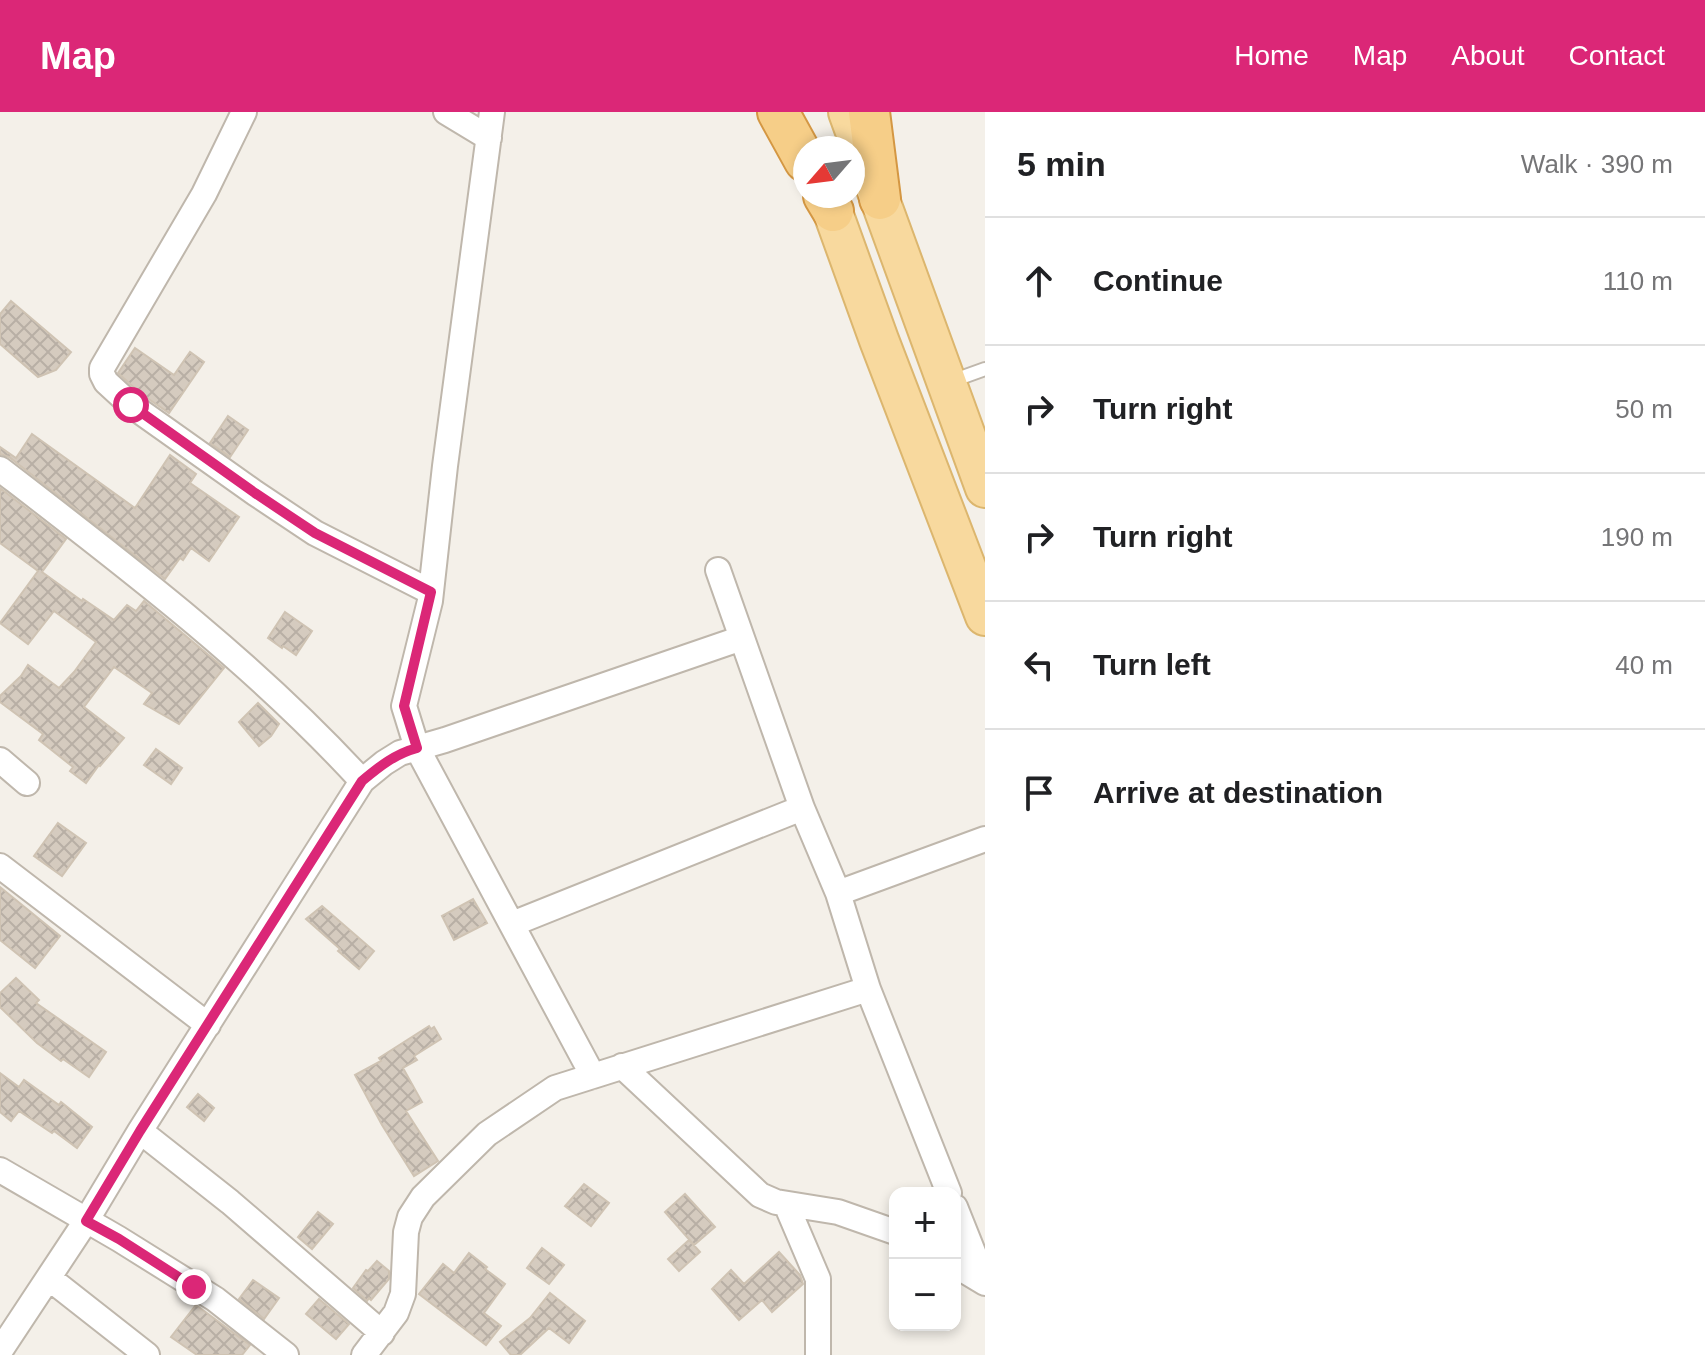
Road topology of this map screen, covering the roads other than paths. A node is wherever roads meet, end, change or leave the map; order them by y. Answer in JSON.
{"nodes":[{"id":1,"x":244,"y":112,"type":"edge"},
{"id":2,"x":446,"y":112,"type":"edge"},
{"id":3,"x":492,"y":112,"type":"edge"},
{"id":4,"x":778,"y":112,"type":"edge"},
{"id":5,"x":797,"y":112,"type":"edge"},
{"id":6,"x":848,"y":112,"type":"edge"},
{"id":7,"x":869,"y":112,"type":"edge"},
{"id":8,"x":806,"y":136,"type":"edge"},
{"id":9,"x":489,"y":138,"type":"junction"},
{"id":10,"x":793,"y":139,"type":"edge"},
{"id":11,"x":880,"y":199,"type":"junction"},
{"id":12,"x":831,"y":208,"type":"edge"},
{"id":13,"x":985,"y":369,"type":"edge"},
{"id":14,"x":946,"y":383,"type":"junction"},
{"id":15,"x":0,"y":469,"type":"edge"},
{"id":16,"x":985,"y":488,"type":"edge"},
{"id":17,"x":718,"y":570,"type":"dead end"},
{"id":18,"x":431,"y":592,"type":"junction"},
{"id":19,"x":985,"y":616,"type":"edge"},
{"id":20,"x":742,"y":638,"type":"junction"},
{"id":21,"x":417,"y":748,"type":"junction"},
{"id":22,"x":0,"y":760,"type":"edge"},
{"id":23,"x":362,"y":781,"type":"junction"},
{"id":24,"x":27,"y":783,"type":"dead end"},
{"id":25,"x":802,"y":808,"type":"junction"},
{"id":26,"x":985,"y":839,"type":"edge"},
{"id":27,"x":0,"y":866,"type":"edge"},
{"id":28,"x":838,"y":893,"type":"junction"},
{"id":29,"x":512,"y":924,"type":"junction"},
{"id":30,"x":868,"y":989,"type":"junction"},
{"id":31,"x":208,"y":1025,"type":"junction"},
{"id":32,"x":622,"y":1066,"type":"junction"},
{"id":33,"x":593,"y":1076,"type":"junction"},
{"id":34,"x":140,"y":1131,"type":"junction"},
{"id":35,"x":0,"y":1170,"type":"edge"},
{"id":36,"x":947,"y":1187,"type":"edge"},
{"id":37,"x":786,"y":1204,"type":"junction"},
{"id":38,"x":86,"y":1221,"type":"junction"},
{"id":39,"x":961,"y":1222,"type":"edge"},
{"id":40,"x":889,"y":1230,"type":"edge"},
{"id":41,"x":961,"y":1269,"type":"edge"},
{"id":42,"x":49,"y":1278,"type":"junction"},
{"id":43,"x":985,"y":1283,"type":"edge"},
{"id":44,"x":382,"y":1333,"type":"junction"},
{"id":45,"x":4,"y":1338,"type":"edge"},
{"id":46,"x":147,"y":1355,"type":"edge"},
{"id":47,"x":286,"y":1355,"type":"edge"},
{"id":48,"x":364,"y":1355,"type":"edge"},
{"id":49,"x":818,"y":1355,"type":"edge"}],
"edges":[{"from":1,"to":18,"type":"street"},
{"from":2,"to":9,"type":"street"},
{"from":3,"to":9,"type":"street"},
{"from":4,"to":10,"type":"highway"},
{"from":5,"to":8,"type":"main road"},
{"from":6,"to":11,"type":"main road"},
{"from":7,"to":11,"type":"highway"},
{"from":9,"to":18,"type":"street"},
{"from":11,"to":14,"type":"main road"},
{"from":12,"to":19,"type":"main road"},
{"from":13,"to":14,"type":"lane"},
{"from":14,"to":16,"type":"main road"},
{"from":15,"to":23,"type":"street"},
{"from":17,"to":20,"type":"street"},
{"from":18,"to":21,"type":"street"},
{"from":20,"to":21,"type":"street"},
{"from":20,"to":25,"type":"street"},
{"from":21,"to":23,"type":"street"},
{"from":21,"to":29,"type":"street"},
{"from":22,"to":24,"type":"street"},
{"from":23,"to":31,"type":"street"},
{"from":25,"to":28,"type":"street"},
{"from":25,"to":29,"type":"street"},
{"from":26,"to":28,"type":"street"},
{"from":27,"to":31,"type":"street"},
{"from":28,"to":30,"type":"street"},
{"from":29,"to":33,"type":"street"},
{"from":30,"to":32,"type":"street"},
{"from":30,"to":36,"type":"street"},
{"from":31,"to":34,"type":"street"},
{"from":32,"to":33,"type":"street"},
{"from":32,"to":37,"type":"street"},
{"from":33,"to":44,"type":"street"},
{"from":34,"to":38,"type":"street"},
{"from":34,"to":44,"type":"street"},
{"from":35,"to":38,"type":"street"},
{"from":37,"to":40,"type":"street"},
{"from":37,"to":49,"type":"street"},
{"from":38,"to":42,"type":"street"},
{"from":38,"to":47,"type":"street"},
{"from":39,"to":43,"type":"street"},
{"from":41,"to":43,"type":"street"},
{"from":42,"to":45,"type":"street"},
{"from":42,"to":46,"type":"street"},
{"from":44,"to":48,"type":"street"}]}
